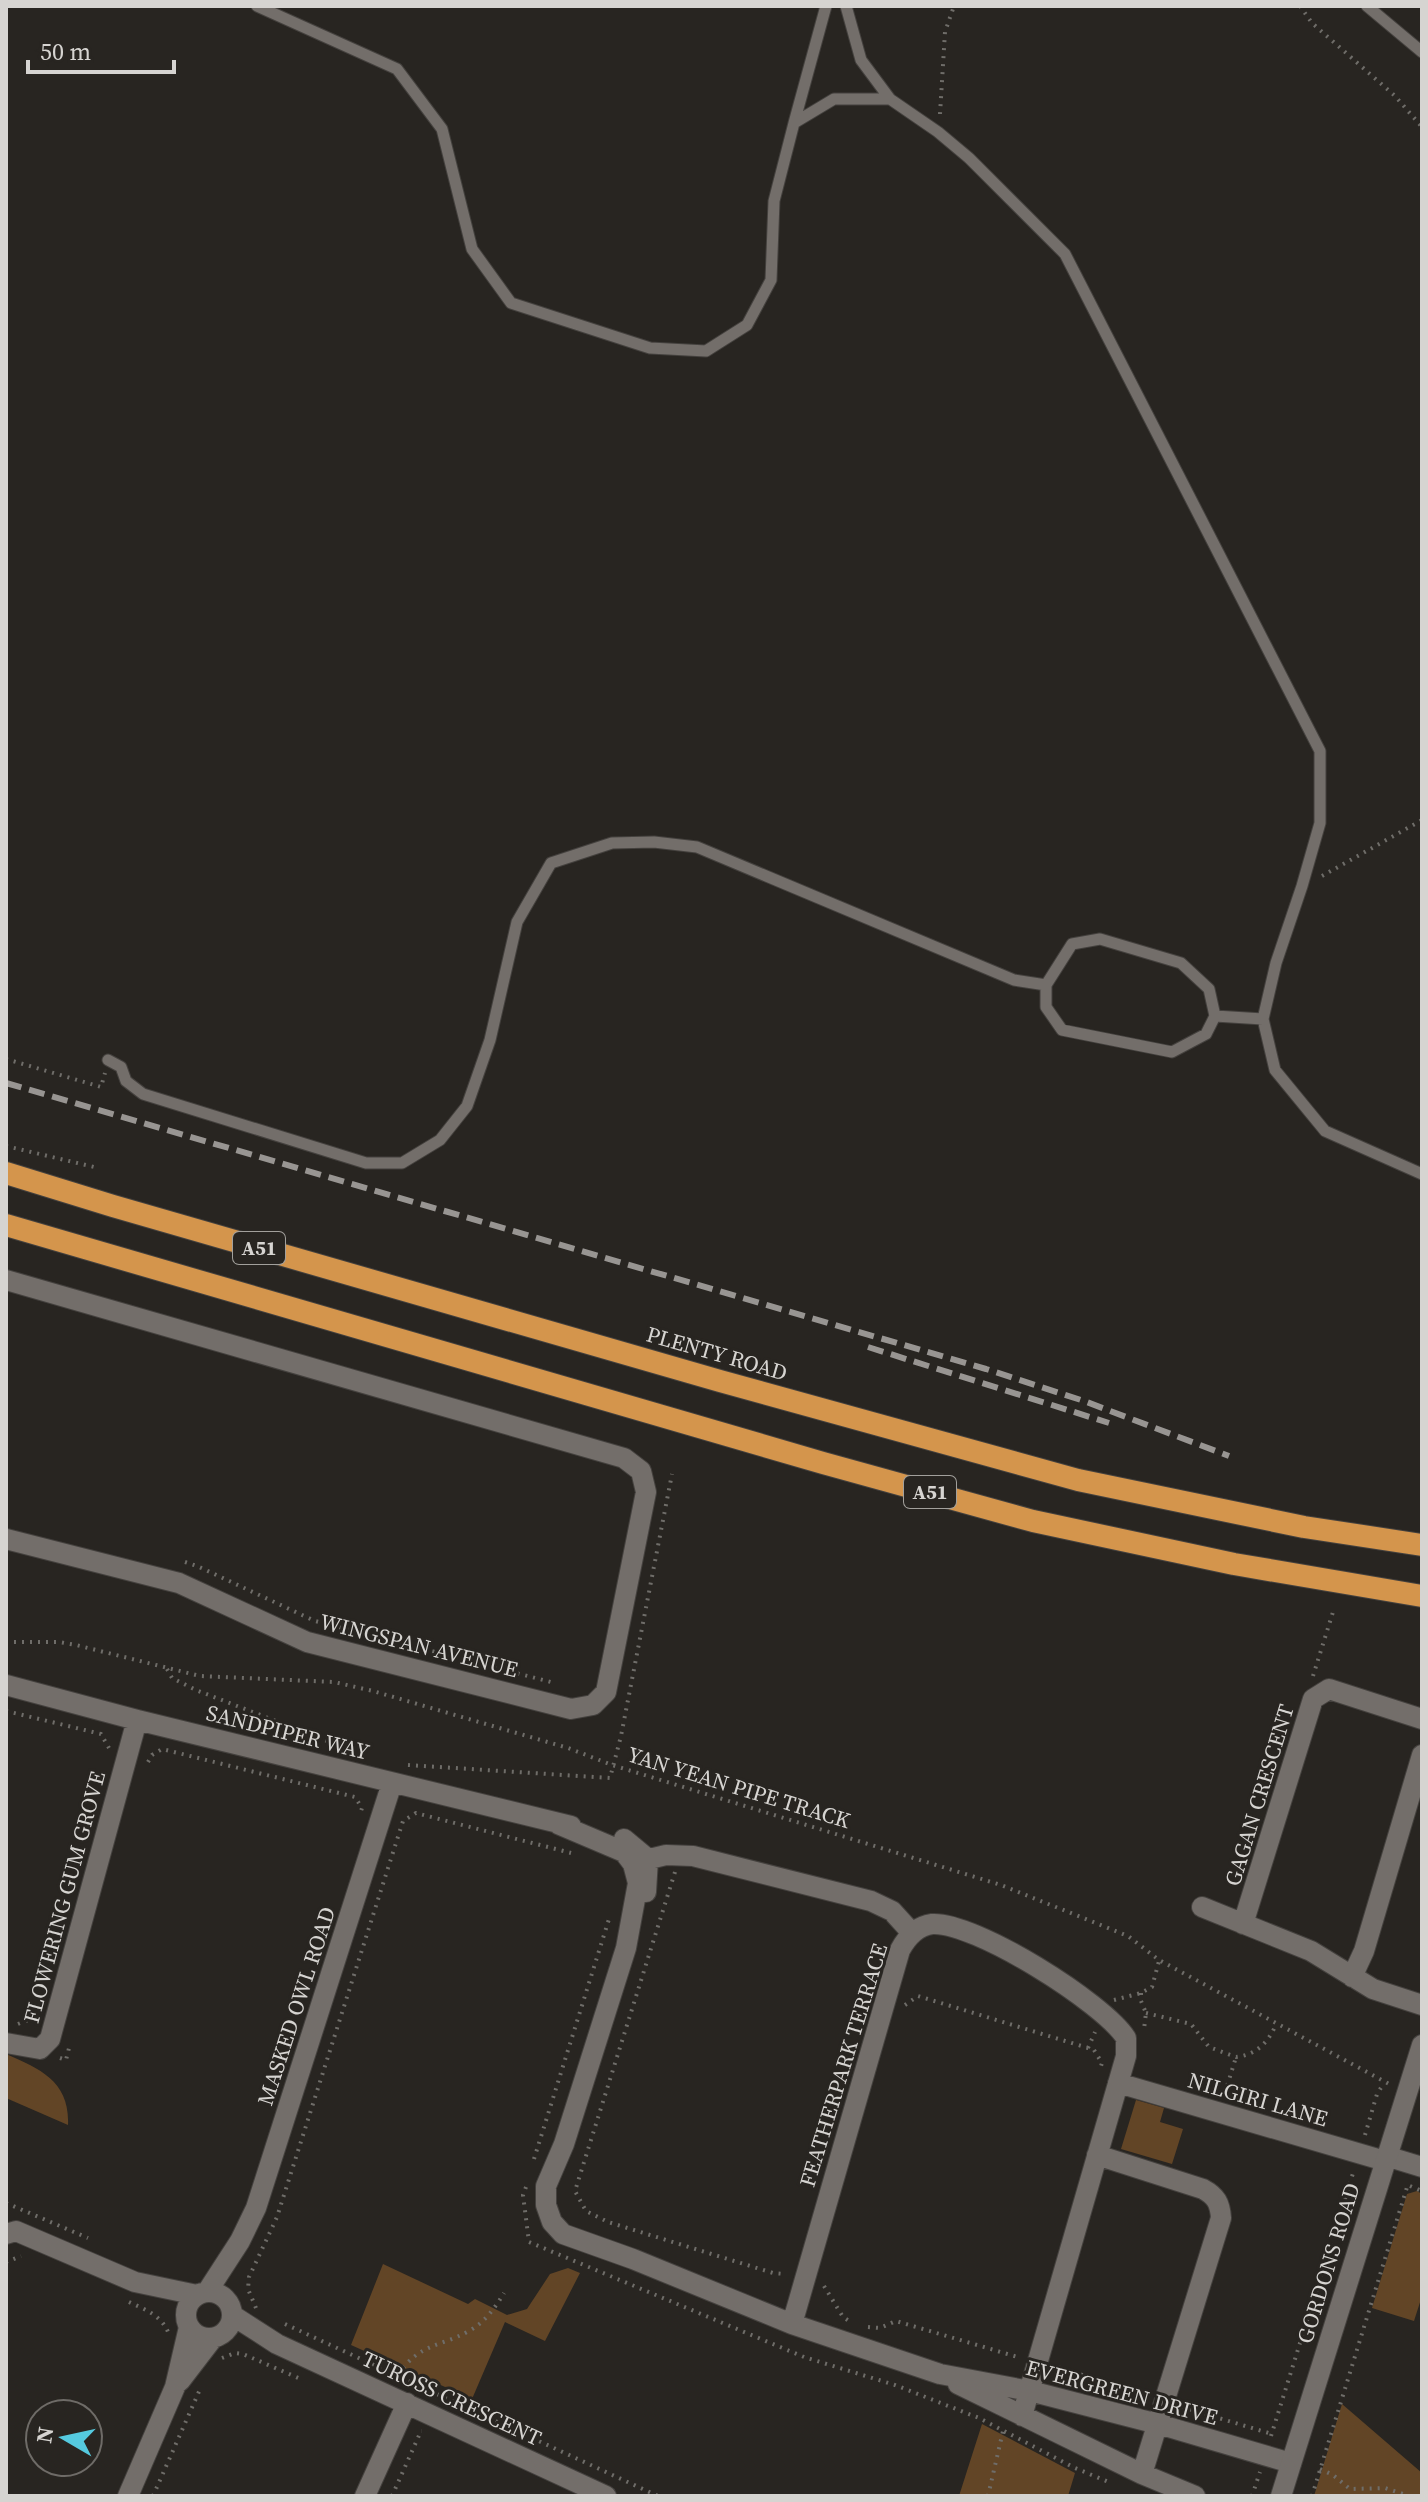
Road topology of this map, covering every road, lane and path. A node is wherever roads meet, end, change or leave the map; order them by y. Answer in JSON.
{"nodes":[{"id":1,"x":257,"y":6,"type":"edge"},
{"id":2,"x":826,"y":6,"type":"edge"},
{"id":3,"x":846,"y":6,"type":"edge"},
{"id":4,"x":954,"y":6,"type":"edge"},
{"id":5,"x":1300,"y":6,"type":"edge"},
{"id":6,"x":1367,"y":6,"type":"edge"},
{"id":7,"x":1422,"y":52,"type":"edge"},
{"id":8,"x":890,"y":99,"type":"junction"},
{"id":9,"x":794,"y":123,"type":"junction"},
{"id":10,"x":1422,"y":127,"type":"edge"},
{"id":11,"x":938,"y":132,"type":"junction"},
{"id":12,"x":1422,"y":820,"type":"edge"},
{"id":13,"x":1302,"y":886,"type":"junction"},
{"id":14,"x":1046,"y":985,"type":"junction"},
{"id":15,"x":1215,"y":1016,"type":"junction"},
{"id":16,"x":1263,"y":1019,"type":"junction"},
{"id":17,"x":6,"y":1059,"type":"edge"},
{"id":18,"x":108,"y":1060,"type":"joint"},
{"id":19,"x":6,"y":1146,"type":"edge"},
{"id":20,"x":94,"y":1167,"type":"dead end"},
{"id":21,"x":6,"y":1174,"type":"edge"},
{"id":22,"x":1422,"y":1174,"type":"edge"},
{"id":23,"x":6,"y":1225,"type":"edge"},
{"id":24,"x":6,"y":1280,"type":"edge"},
{"id":25,"x":672,"y":1474,"type":"dead end"},
{"id":26,"x":6,"y":1539,"type":"edge"},
{"id":27,"x":1422,"y":1545,"type":"edge"},
{"id":28,"x":183,"y":1562,"type":"dead end"},
{"id":29,"x":1422,"y":1596,"type":"edge"},
{"id":30,"x":1333,"y":1612,"type":"dead end"},
{"id":31,"x":6,"y":1642,"type":"edge"},
{"id":32,"x":167,"y":1669,"type":"junction"},
{"id":33,"x":560,"y":1684,"type":"dead end"},
{"id":34,"x":7,"y":1688,"type":"edge"},
{"id":35,"x":1320,"y":1693,"type":"junction"},
{"id":36,"x":6,"y":1711,"type":"edge"},
{"id":37,"x":1422,"y":1719,"type":"edge"},
{"id":38,"x":137,"y":1720,"type":"junction"},
{"id":39,"x":109,"y":1747,"type":"dead end"},
{"id":40,"x":362,"y":1754,"type":"dead end"},
{"id":41,"x":1422,"y":1755,"type":"edge"},
{"id":42,"x":405,"y":1764,"type":"dead end"},
{"id":43,"x":612,"y":1765,"type":"junction"},
{"id":44,"x":144,"y":1773,"type":"dead end"},
{"id":45,"x":392,"y":1783,"type":"junction"},
{"id":46,"x":357,"y":1823,"type":"dead end"},
{"id":47,"x":675,"y":1855,"type":"junction"},
{"id":48,"x":640,"y":1861,"type":"junction"},
{"id":49,"x":1202,"y":1907,"type":"dead end"},
{"id":50,"x":1243,"y":1924,"type":"junction"},
{"id":51,"x":912,"y":1933,"type":"junction"},
{"id":52,"x":1159,"y":1960,"type":"junction"},
{"id":53,"x":1352,"y":1977,"type":"junction"},
{"id":54,"x":1141,"y":1993,"type":"junction"},
{"id":55,"x":40,"y":1994,"type":"dead end"},
{"id":56,"x":1422,"y":2005,"type":"edge"},
{"id":57,"x":1104,"y":2015,"type":"junction"},
{"id":58,"x":901,"y":2019,"type":"dead end"},
{"id":59,"x":6,"y":2023,"type":"edge"},
{"id":60,"x":1276,"y":2024,"type":"junction"},
{"id":61,"x":6,"y":2043,"type":"edge"},
{"id":62,"x":70,"y":2045,"type":"dead end"},
{"id":63,"x":1422,"y":2045,"type":"edge"},
{"id":64,"x":40,"y":2049,"type":"junction"},
{"id":65,"x":1236,"y":2057,"type":"junction"},
{"id":66,"x":1098,"y":2077,"type":"dead end"},
{"id":67,"x":1118,"y":2083,"type":"junction"},
{"id":68,"x":1407,"y":2090,"type":"junction"},
{"id":69,"x":1219,"y":2113,"type":"junction"},
{"id":70,"x":1097,"y":2155,"type":"junction"},
{"id":71,"x":1385,"y":2159,"type":"junction"},
{"id":72,"x":1418,"y":2166,"type":"edge"},
{"id":73,"x":6,"y":2203,"type":"edge"},
{"id":74,"x":1341,"y":2213,"type":"dead end"},
{"id":75,"x":6,"y":2234,"type":"edge"},
{"id":76,"x":240,"y":2241,"type":"junction"},
{"id":77,"x":101,"y":2244,"type":"dead end"},
{"id":78,"x":21,"y":2256,"type":"dead end"},
{"id":79,"x":6,"y":2262,"type":"edge"},
{"id":80,"x":786,"y":2274,"type":"dead end"},
{"id":81,"x":135,"y":2282,"type":"junction"},
{"id":82,"x":824,"y":2286,"type":"dead end"},
{"id":83,"x":504,"y":2293,"type":"dead end"},
{"id":84,"x":202,"y":2294,"type":"junction"},
{"id":85,"x":119,"y":2298,"type":"dead end"},
{"id":86,"x":188,"y":2322,"type":"junction"},
{"id":87,"x":225,"y":2322,"type":"junction"},
{"id":88,"x":852,"y":2322,"type":"dead end"},
{"id":89,"x":792,"y":2324,"type":"junction"},
{"id":90,"x":860,"y":2327,"type":"dead end"},
{"id":91,"x":171,"y":2340,"type":"dead end"},
{"id":92,"x":1062,"y":2354,"type":"dead end"},
{"id":93,"x":216,"y":2360,"type":"dead end"},
{"id":94,"x":1048,"y":2366,"type":"junction"},
{"id":95,"x":397,"y":2374,"type":"junction"},
{"id":96,"x":940,"y":2374,"type":"junction"},
{"id":97,"x":206,"y":2377,"type":"dead end"},
{"id":98,"x":311,"y":2384,"type":"dead end"},
{"id":99,"x":175,"y":2387,"type":"junction"},
{"id":100,"x":1030,"y":2391,"type":"junction"},
{"id":101,"x":398,"y":2399,"type":"junction"},
{"id":102,"x":1164,"y":2401,"type":"junction"},
{"id":103,"x":1022,"y":2416,"type":"junction"},
{"id":104,"x":1158,"y":2424,"type":"junction"},
{"id":105,"x":1003,"y":2431,"type":"dead end"},
{"id":106,"x":1272,"y":2434,"type":"junction"},
{"id":107,"x":435,"y":2437,"type":"dead end"},
{"id":108,"x":1265,"y":2455,"type":"junction"},
{"id":109,"x":1291,"y":2463,"type":"junction"},
{"id":110,"x":1320,"y":2469,"type":"junction"},
{"id":111,"x":1142,"y":2474,"type":"junction"},
{"id":112,"x":128,"y":2496,"type":"edge"},
{"id":113,"x":153,"y":2496,"type":"edge"},
{"id":114,"x":365,"y":2496,"type":"edge"},
{"id":115,"x":392,"y":2496,"type":"edge"},
{"id":116,"x":606,"y":2496,"type":"edge"},
{"id":117,"x":658,"y":2496,"type":"edge"},
{"id":118,"x":988,"y":2496,"type":"edge"},
{"id":119,"x":1195,"y":2496,"type":"edge"},
{"id":120,"x":1252,"y":2496,"type":"edge"},
{"id":121,"x":1281,"y":2496,"type":"edge"},
{"id":122,"x":1312,"y":2496,"type":"edge"},
{"id":123,"x":1409,"y":2496,"type":"edge"}],
"edges":[{"from":1,"to":9,"type":"lane"},
{"from":2,"to":9,"type":"lane"},
{"from":3,"to":8,"type":"lane"},
{"from":4,"to":11,"type":"path"},
{"from":5,"to":10,"type":"path"},
{"from":6,"to":7,"type":"lane"},
{"from":8,"to":9,"type":"lane"},
{"from":8,"to":11,"type":"lane"},
{"from":11,"to":13,"type":"lane"},
{"from":12,"to":13,"type":"path"},
{"from":13,"to":16,"type":"lane"},
{"from":14,"to":15,"type":"lane"},
{"from":14,"to":15,"type":"lane"},
{"from":14,"to":18,"type":"lane"},
{"from":15,"to":16,"type":"lane"},
{"from":16,"to":22,"type":"lane"},
{"from":17,"to":18,"type":"path"},
{"from":19,"to":20,"type":"path"},
{"from":21,"to":27,"type":"highway","name":"PLENTY ROAD","number":"A51"},
{"from":23,"to":29,"type":"highway","number":"A51"},
{"from":24,"to":26,"type":"street","name":"WINGSPAN AVENUE"},
{"from":25,"to":43,"type":"path"},
{"from":28,"to":33,"type":"path"},
{"from":30,"to":35,"type":"path"},
{"from":31,"to":32,"type":"path","name":"YAN YEAN PIPE TRACK"},
{"from":32,"to":40,"type":"path"},
{"from":32,"to":43,"type":"path","name":"YAN YEAN PIPE TRACK"},
{"from":34,"to":38,"type":"street","name":"SANDPIPER WAY"},
{"from":35,"to":37,"type":"street","name":"GAGAN CRESCENT"},
{"from":35,"to":50,"type":"street","name":"GAGAN CRESCENT"},
{"from":36,"to":39,"type":"path"},
{"from":38,"to":45,"type":"street","name":"SANDPIPER WAY"},
{"from":38,"to":64,"type":"street","name":"FLOWERING GUM GROVE"},
{"from":41,"to":53,"type":"street"},
{"from":42,"to":43,"type":"path"},
{"from":43,"to":52,"type":"path","name":"YAN YEAN PIPE TRACK"},
{"from":44,"to":46,"type":"path"},
{"from":45,"to":48,"type":"street","name":"SANDPIPER WAY"},
{"from":45,"to":76,"type":"street","name":"MASKED OWL ROAD"},
{"from":47,"to":48,"type":"street"},
{"from":47,"to":51,"type":"street"},
{"from":47,"to":80,"type":"path"},
{"from":48,"to":89,"type":"street","name":"EVERGREEN DRIVE"},
{"from":49,"to":50,"type":"street"},
{"from":50,"to":53,"type":"street"},
{"from":51,"to":57,"type":"street","name":"FEATHERPARK TERRACE"},
{"from":51,"to":89,"type":"street","name":"FEATHERPARK TERRACE"},
{"from":52,"to":54,"type":"path"},
{"from":52,"to":60,"type":"path","name":"YAN YEAN PIPE TRACK"},
{"from":53,"to":56,"type":"street"},
{"from":54,"to":57,"type":"path"},
{"from":54,"to":65,"type":"path"},
{"from":55,"to":59,"type":"path"},
{"from":57,"to":67,"type":"street","name":"FEATHERPARK TERRACE"},
{"from":58,"to":66,"type":"path"},
{"from":60,"to":65,"type":"path"},
{"from":60,"to":68,"type":"path","name":"YAN YEAN PIPE TRACK"},
{"from":61,"to":64,"type":"street","name":"FLOWERING GUM GROVE"},
{"from":62,"to":64,"type":"path"},
{"from":63,"to":68,"type":"street","name":"GORDONS ROAD"},
{"from":65,"to":69,"type":"path"},
{"from":67,"to":69,"type":"street","name":"NILGIRI LANE"},
{"from":67,"to":70,"type":"street","name":"FEATHERPARK TERRACE"},
{"from":68,"to":71,"type":"street","name":"GORDONS ROAD"},
{"from":69,"to":71,"type":"street","name":"NILGIRI LANE"},
{"from":70,"to":94,"type":"street","name":"FEATHERPARK TERRACE"},
{"from":70,"to":102,"type":"street"},
{"from":71,"to":72,"type":"street","name":"NILGIRI LANE"},
{"from":71,"to":109,"type":"street","name":"GORDONS ROAD"},
{"from":72,"to":110,"type":"path"},
{"from":73,"to":77,"type":"path"},
{"from":74,"to":106,"type":"path"},
{"from":75,"to":81,"type":"street"},
{"from":76,"to":84,"type":"street"},
{"from":76,"to":87,"type":"street"},
{"from":78,"to":79,"type":"path"},
{"from":81,"to":84,"type":"street"},
{"from":81,"to":86,"type":"street"},
{"from":82,"to":88,"type":"path"},
{"from":83,"to":95,"type":"path"},
{"from":84,"to":86,"type":"street"},
{"from":84,"to":87,"type":"street"},
{"from":85,"to":91,"type":"path"},
{"from":86,"to":87,"type":"street"},
{"from":86,"to":99,"type":"street"},
{"from":87,"to":99,"type":"street"},
{"from":87,"to":101,"type":"street","name":"TUROSS CRESCENT"},
{"from":89,"to":96,"type":"street","name":"EVERGREEN DRIVE"},
{"from":90,"to":94,"type":"path"},
{"from":92,"to":94,"type":"path"},
{"from":93,"to":98,"type":"path"},
{"from":94,"to":100,"type":"street","name":"FEATHERPARK TERRACE"},
{"from":94,"to":102,"type":"path"},
{"from":95,"to":101,"type":"path"},
{"from":95,"to":117,"type":"path"},
{"from":96,"to":100,"type":"street","name":"EVERGREEN DRIVE"},
{"from":96,"to":103,"type":"street","name":"EVERGREEN DRIVE"},
{"from":97,"to":113,"type":"path"},
{"from":99,"to":112,"type":"street"},
{"from":100,"to":103,"type":"street","name":"FEATHERPARK TERRACE"},
{"from":100,"to":104,"type":"street","name":"EVERGREEN DRIVE"},
{"from":101,"to":114,"type":"street"},
{"from":101,"to":116,"type":"street","name":"TUROSS CRESCENT"},
{"from":102,"to":104,"type":"street"},
{"from":102,"to":106,"type":"path"},
{"from":103,"to":111,"type":"street","name":"EVERGREEN DRIVE"},
{"from":104,"to":108,"type":"street","name":"EVERGREEN DRIVE"},
{"from":104,"to":111,"type":"street"},
{"from":105,"to":118,"type":"path"},
{"from":106,"to":108,"type":"path"},
{"from":107,"to":115,"type":"path"},
{"from":108,"to":109,"type":"street","name":"EVERGREEN DRIVE"},
{"from":108,"to":120,"type":"path"},
{"from":109,"to":121,"type":"street","name":"GORDONS ROAD"},
{"from":110,"to":122,"type":"path"},
{"from":110,"to":123,"type":"path"},
{"from":111,"to":119,"type":"street","name":"EVERGREEN DRIVE"}]}
